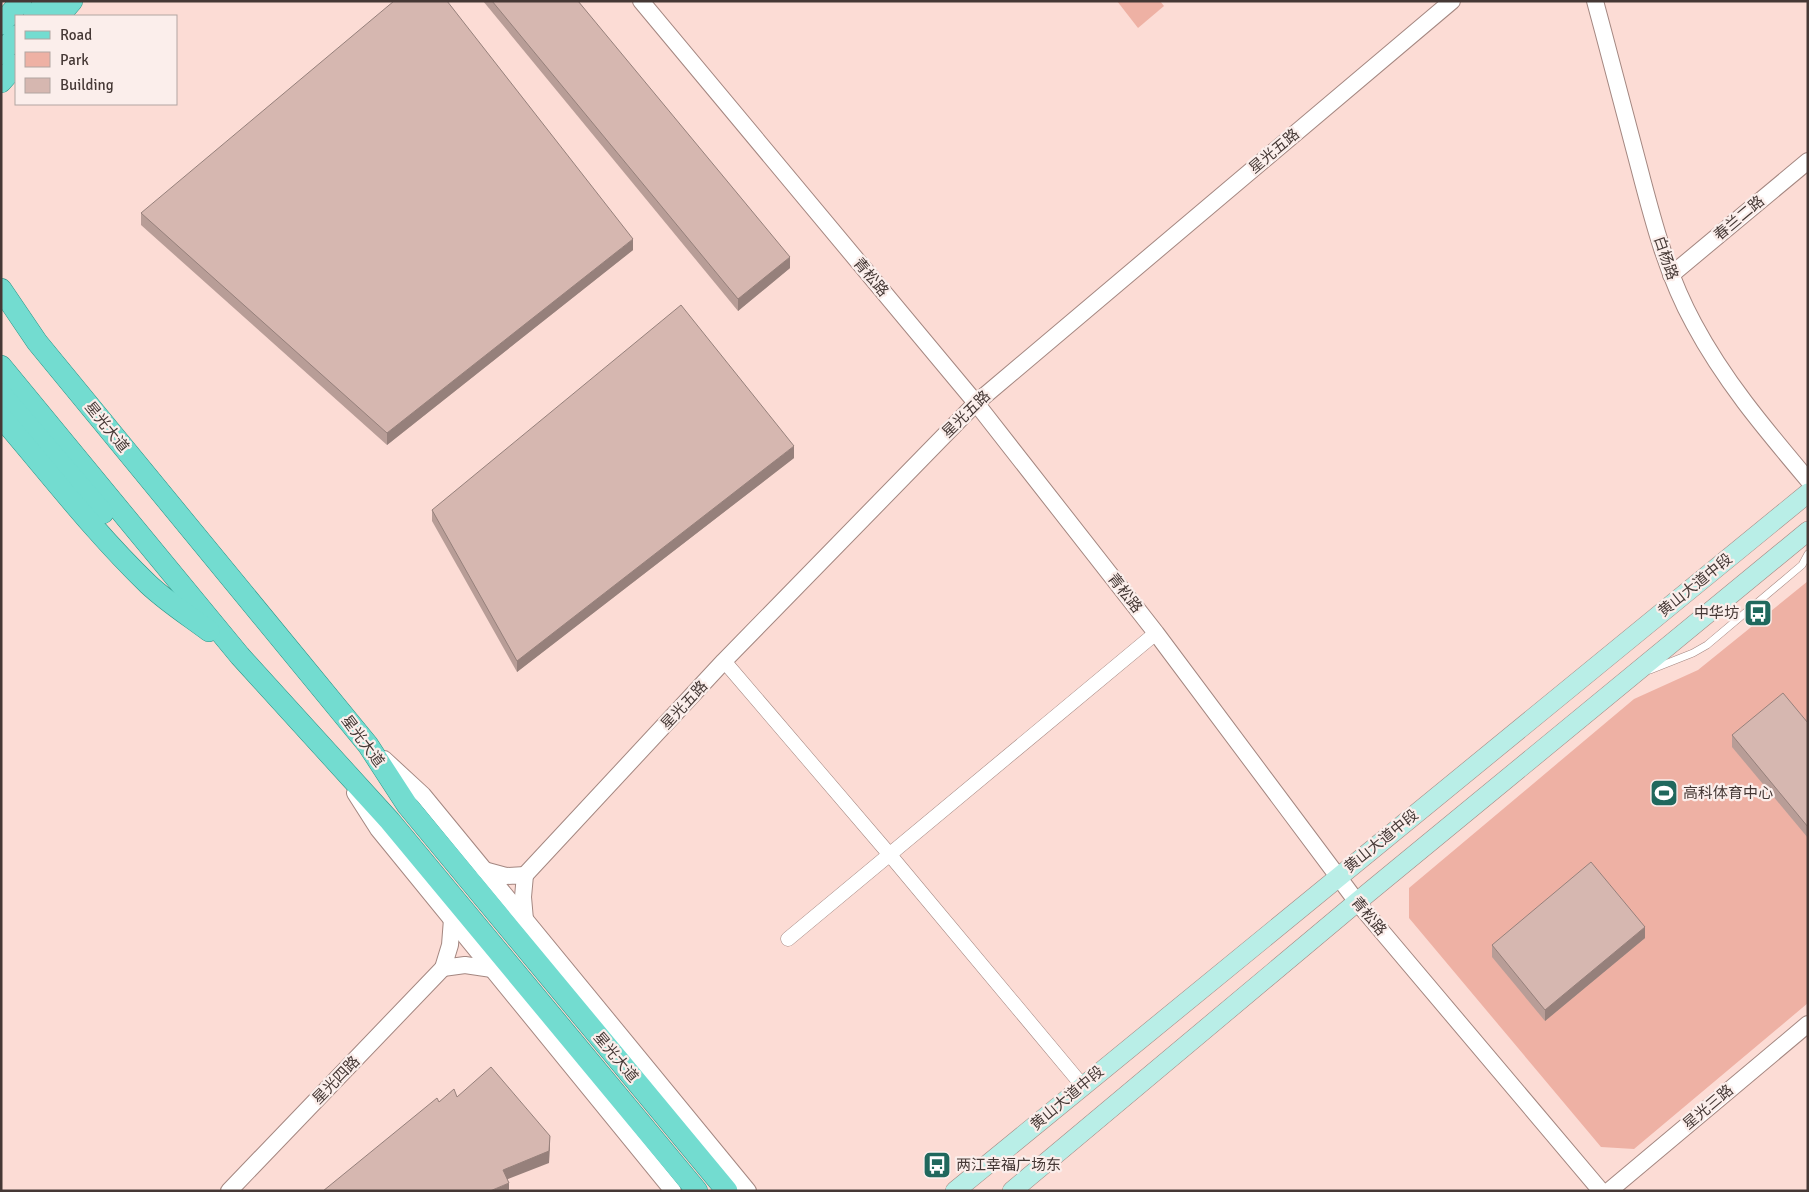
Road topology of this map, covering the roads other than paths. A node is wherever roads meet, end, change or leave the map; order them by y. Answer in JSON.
{"nodes":[{"id":1,"x":22,"y":1,"type":"edge"},
{"id":2,"x":47,"y":1,"type":"edge"},
{"id":3,"x":72,"y":1,"type":"edge"},
{"id":4,"x":641,"y":1,"type":"edge"},
{"id":5,"x":1452,"y":1,"type":"edge"},
{"id":6,"x":1595,"y":1,"type":"edge"},
{"id":7,"x":35,"y":15,"type":"edge"},
{"id":8,"x":60,"y":15,"type":"edge"},
{"id":9,"x":1,"y":24,"type":"edge"},
{"id":10,"x":15,"y":37,"type":"edge"},
{"id":11,"x":1,"y":54,"type":"edge"},
{"id":12,"x":15,"y":66,"type":"edge"},
{"id":13,"x":1,"y":82,"type":"edge"},
{"id":14,"x":1808,"y":161,"type":"edge"},
{"id":15,"x":1671,"y":275,"type":"junction"},
{"id":16,"x":1,"y":289,"type":"edge"},
{"id":17,"x":1,"y":366,"type":"edge"},
{"id":18,"x":1,"y":394,"type":"edge"},
{"id":19,"x":976,"y":403,"type":"junction"},
{"id":20,"x":1,"y":417,"type":"edge"},
{"id":21,"x":1808,"y":480,"type":"edge"},
{"id":22,"x":1808,"y":493,"type":"edge"},
{"id":23,"x":1808,"y":530,"type":"edge"},
{"id":24,"x":154,"y":553,"type":"junction"},
{"id":25,"x":1808,"y":554,"type":"edge"},
{"id":26,"x":1156,"y":633,"type":"junction"},
{"id":27,"x":240,"y":656,"type":"junction"},
{"id":28,"x":724,"y":661,"type":"junction"},
{"id":29,"x":1628,"y":679,"type":"junction"},
{"id":30,"x":368,"y":745,"type":"junction"},
{"id":31,"x":335,"y":761,"type":"junction"},
{"id":32,"x":890,"y":855,"type":"junction"},
{"id":33,"x":484,"y":870,"type":"junction"},
{"id":34,"x":525,"y":875,"type":"junction"},
{"id":35,"x":1338,"y":877,"type":"junction"},
{"id":36,"x":1357,"y":902,"type":"junction"},
{"id":37,"x":452,"y":920,"type":"junction"},
{"id":38,"x":525,"y":920,"type":"junction"},
{"id":39,"x":788,"y":939,"type":"dead end"},
{"id":40,"x":443,"y":968,"type":"junction"},
{"id":41,"x":492,"y":969,"type":"junction"},
{"id":42,"x":1808,"y":1024,"type":"edge"},
{"id":43,"x":1082,"y":1085,"type":"junction"},
{"id":44,"x":229,"y":1191,"type":"edge"},
{"id":45,"x":673,"y":1191,"type":"edge"},
{"id":46,"x":697,"y":1191,"type":"edge"},
{"id":47,"x":727,"y":1191,"type":"edge"},
{"id":48,"x":748,"y":1191,"type":"edge"},
{"id":49,"x":955,"y":1191,"type":"edge"},
{"id":50,"x":1012,"y":1191,"type":"edge"},
{"id":51,"x":1601,"y":1191,"type":"edge"},
{"id":52,"x":1609,"y":1191,"type":"edge"}],
"edges":[{"from":1,"to":9,"type":"main road"},
{"from":2,"to":7,"type":"main road"},
{"from":3,"to":8,"type":"main road"},
{"from":4,"to":19,"type":"street","name":"青松路"},
{"from":5,"to":19,"type":"street","name":"星光五路"},
{"from":6,"to":15,"type":"street","name":"白杨路"},
{"from":10,"to":11,"type":"main road"},
{"from":12,"to":13,"type":"main road"},
{"from":14,"to":15,"type":"street","name":"春兰二路"},
{"from":15,"to":21,"type":"street","name":"白杨路"},
{"from":16,"to":30,"type":"main road","name":"星光大道"},
{"from":17,"to":24,"type":"main road","name":"星光大道"},
{"from":18,"to":24,"type":"main road"},
{"from":19,"to":26,"type":"street","name":"青松路"},
{"from":19,"to":28,"type":"street","name":"星光五路"},
{"from":20,"to":27,"type":"main road"},
{"from":22,"to":35,"type":"main road","name":"黄山大道中段"},
{"from":23,"to":29,"type":"main road","name":"黄山大道中段"},
{"from":24,"to":27,"type":"main road","name":"星光大道"},
{"from":25,"to":29,"type":"lane"},
{"from":26,"to":32,"type":"street"},
{"from":26,"to":35,"type":"street","name":"青松路"},
{"from":27,"to":31,"type":"main road","name":"星光大道"},
{"from":28,"to":32,"type":"street"},
{"from":28,"to":34,"type":"street","name":"星光五路"},
{"from":29,"to":36,"type":"main road","name":"黄山大道中段"},
{"from":30,"to":33,"type":"street"},
{"from":30,"to":47,"type":"main road","name":"星光大道"},
{"from":31,"to":37,"type":"street"},
{"from":31,"to":46,"type":"main road","name":"星光大道"},
{"from":32,"to":39,"type":"street"},
{"from":32,"to":43,"type":"street"},
{"from":33,"to":34,"type":"street"},
{"from":33,"to":38,"type":"street"},
{"from":34,"to":38,"type":"street"},
{"from":35,"to":36,"type":"street","name":"青松路"},
{"from":35,"to":43,"type":"main road","name":"黄山大道中段"},
{"from":36,"to":50,"type":"main road","name":"黄山大道中段"},
{"from":36,"to":51,"type":"street","name":"青松路"},
{"from":37,"to":40,"type":"street"},
{"from":37,"to":41,"type":"street"},
{"from":38,"to":48,"type":"street"},
{"from":40,"to":41,"type":"street"},
{"from":40,"to":44,"type":"street","name":"星光四路"},
{"from":41,"to":45,"type":"street"},
{"from":42,"to":52,"type":"street","name":"星光三路"},
{"from":43,"to":49,"type":"main road","name":"黄山大道中段"}]}
